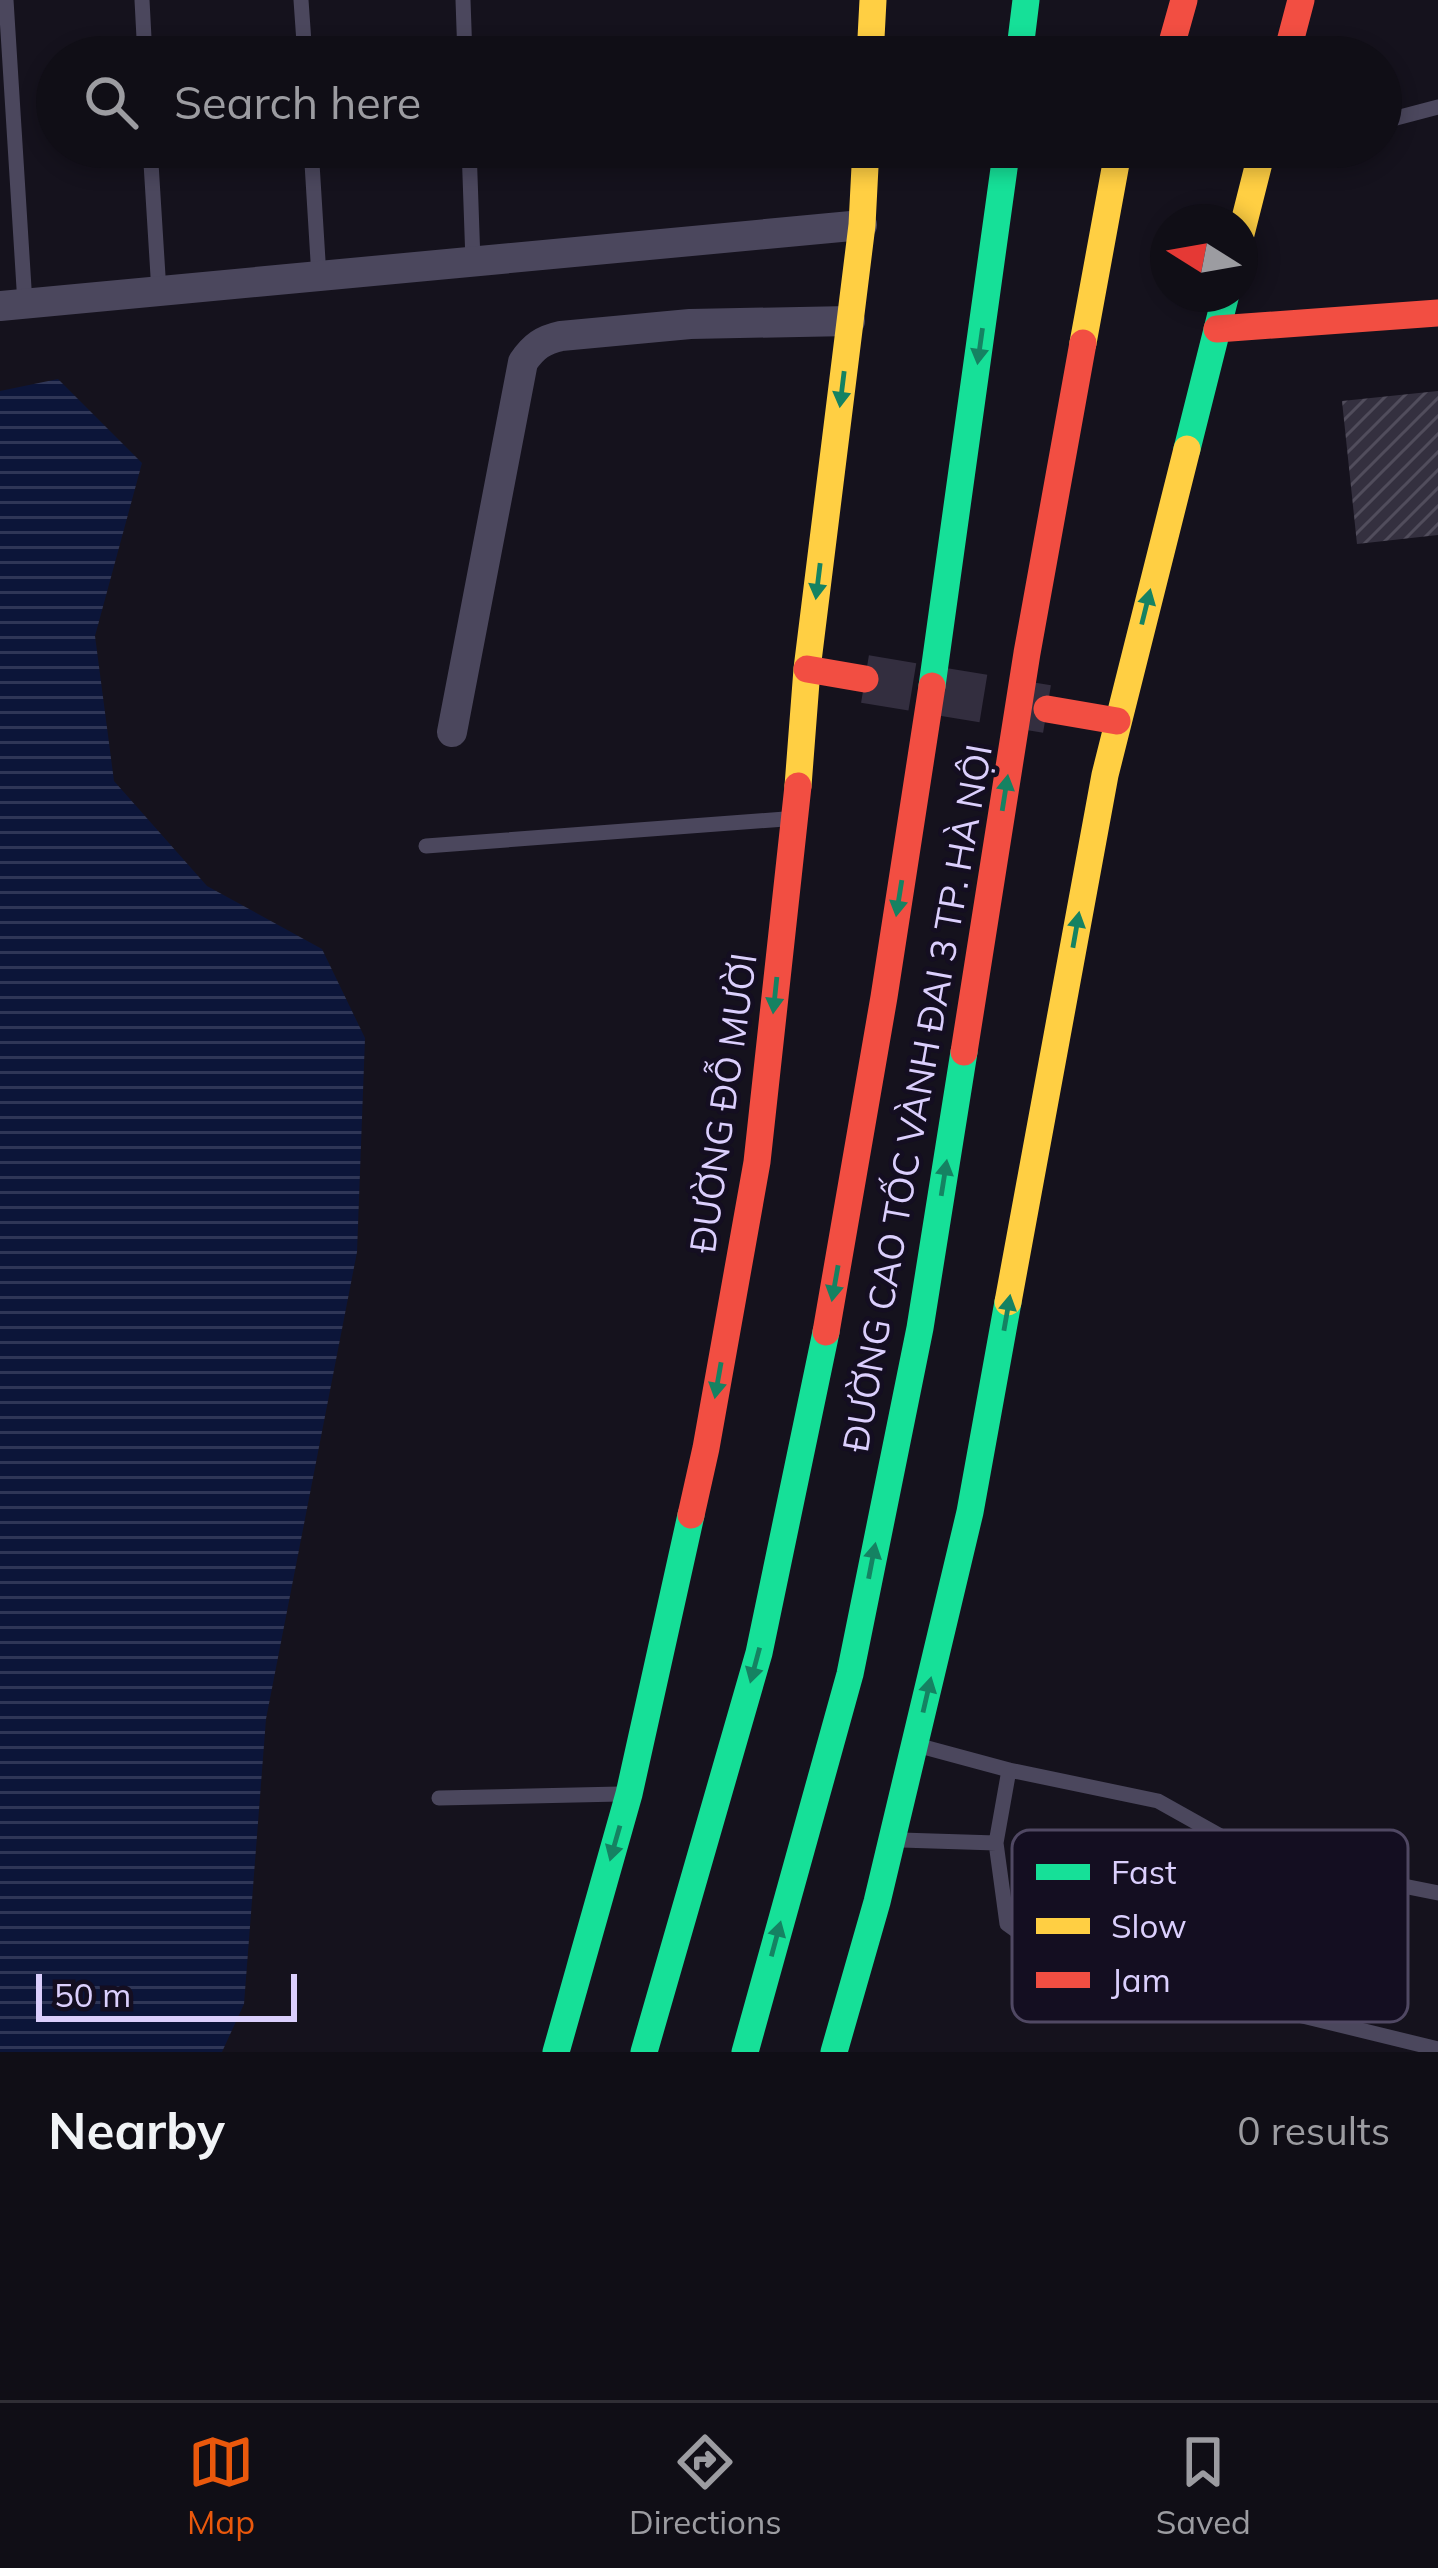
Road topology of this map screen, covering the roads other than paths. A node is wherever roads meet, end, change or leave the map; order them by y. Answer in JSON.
{"nodes":[{"id":1,"x":6,"y":0,"type":"edge"},
{"id":2,"x":142,"y":0,"type":"edge"},
{"id":3,"x":302,"y":0,"type":"edge"},
{"id":4,"x":463,"y":0,"type":"edge"},
{"id":5,"x":873,"y":0,"type":"edge"},
{"id":6,"x":1026,"y":0,"type":"edge"},
{"id":7,"x":1184,"y":0,"type":"edge"},
{"id":8,"x":1301,"y":0,"type":"edge"},
{"id":9,"x":145,"y":36,"type":"edge"},
{"id":10,"x":304,"y":36,"type":"edge"},
{"id":11,"x":464,"y":36,"type":"edge"},
{"id":12,"x":871,"y":36,"type":"edge"},
{"id":13,"x":1022,"y":36,"type":"edge"},
{"id":14,"x":1174,"y":36,"type":"edge"},
{"id":15,"x":1292,"y":36,"type":"edge"},
{"id":16,"x":1438,"y":106,"type":"edge"},
{"id":17,"x":1402,"y":116,"type":"edge"},
{"id":18,"x":152,"y":168,"type":"edge"},
{"id":19,"x":311,"y":168,"type":"edge"},
{"id":20,"x":470,"y":168,"type":"edge"},
{"id":21,"x":865,"y":168,"type":"edge"},
{"id":22,"x":987,"y":168,"type":"edge"},
{"id":23,"x":1003,"y":168,"type":"edge"},
{"id":24,"x":1115,"y":168,"type":"edge"},
{"id":25,"x":1136,"y":168,"type":"edge"},
{"id":26,"x":1262,"y":168,"type":"edge"},
{"id":27,"x":1251,"y":204,"type":"edge"},
{"id":28,"x":862,"y":225,"type":"junction"},
{"id":29,"x":473,"y":262,"type":"junction"},
{"id":30,"x":319,"y":277,"type":"junction"},
{"id":31,"x":159,"y":292,"type":"junction"},
{"id":32,"x":987,"y":293,"type":"junction"},
{"id":33,"x":13,"y":305,"type":"edge"},
{"id":34,"x":1221,"y":312,"type":"edge"},
{"id":35,"x":1438,"y":314,"type":"edge"},
{"id":36,"x":850,"y":321,"type":"junction"},
{"id":37,"x":1217,"y":329,"type":"junction"},
{"id":38,"x":1073,"y":391,"type":"junction"},
{"id":39,"x":807,"y":669,"type":"junction"},
{"id":40,"x":865,"y":679,"type":"tunnel mouth"},
{"id":41,"x":1047,"y":709,"type":"tunnel mouth"},
{"id":42,"x":1117,"y":721,"type":"junction"},
{"id":43,"x":452,"y":731,"type":"dead end"},
{"id":44,"x":794,"y":818,"type":"junction"},
{"id":45,"x":426,"y":846,"type":"dead end"},
{"id":46,"x":915,"y":1744,"type":"junction"},
{"id":47,"x":1009,"y":1770,"type":"junction"},
{"id":48,"x":629,"y":1794,"type":"junction"},
{"id":49,"x":439,"y":1798,"type":"dead end"},
{"id":50,"x":1210,"y":1830,"type":"edge"},
{"id":51,"x":892,"y":1840,"type":"junction"},
{"id":52,"x":996,"y":1843,"type":"junction"},
{"id":53,"x":1408,"y":1887,"type":"edge"},
{"id":54,"x":1438,"y":1893,"type":"edge"},
{"id":55,"x":1012,"y":1928,"type":"edge"},
{"id":56,"x":1327,"y":2022,"type":"edge"},
{"id":57,"x":1438,"y":2049,"type":"edge"},
{"id":58,"x":556,"y":2052,"type":"edge"},
{"id":59,"x":644,"y":2052,"type":"edge"},
{"id":60,"x":745,"y":2052,"type":"edge"},
{"id":61,"x":834,"y":2052,"type":"edge"}],
"edges":[{"from":1,"to":33,"type":"lane"},
{"from":2,"to":9,"type":"lane"},
{"from":3,"to":10,"type":"lane"},
{"from":4,"to":11,"type":"lane"},
{"from":5,"to":12,"type":"main road"},
{"from":6,"to":13,"type":"main road"},
{"from":7,"to":14,"type":"main road"},
{"from":8,"to":15,"type":"main road"},
{"from":16,"to":17,"type":"lane"},
{"from":18,"to":31,"type":"lane"},
{"from":19,"to":30,"type":"lane"},
{"from":20,"to":29,"type":"lane"},
{"from":21,"to":28,"type":"main road","name":"ĐƯỜNG ĐỖ MƯỜI"},
{"from":22,"to":32,"type":"main road"},
{"from":23,"to":32,"type":"main road","name":"ĐƯỜNG CAO TỐC VÀNH ĐAI 3 TP. HÀ NỘI"},
{"from":24,"to":38,"type":"main road","name":"ĐƯỜNG CAO TỐC VÀNH ĐAI 3 TP. HÀ NỘI"},
{"from":25,"to":38,"type":"main road"},
{"from":26,"to":27,"type":"main road"},
{"from":28,"to":29,"type":"street"},
{"from":28,"to":36,"type":"main road","name":"ĐƯỜNG ĐỖ MƯỜI"},
{"from":29,"to":30,"type":"street"},
{"from":30,"to":31,"type":"street"},
{"from":31,"to":33,"type":"street"},
{"from":32,"to":59,"type":"main road","name":"ĐƯỜNG CAO TỐC VÀNH ĐAI 3 TP. HÀ NỘI","one_way":true},
{"from":34,"to":37,"type":"main road"},
{"from":35,"to":37,"type":"main road"},
{"from":36,"to":39,"type":"main road","name":"ĐƯỜNG ĐỖ MƯỜI","one_way":true},
{"from":36,"to":43,"type":"street"},
{"from":42,"to":37,"type":"main road","one_way":true},
{"from":60,"to":38,"type":"main road","name":"ĐƯỜNG CAO TỐC VÀNH ĐAI 3 TP. HÀ NỘI","one_way":true},
{"from":39,"to":40,"type":"main road"},
{"from":39,"to":44,"type":"main road","name":"ĐƯỜNG ĐỖ MƯỜI"},
{"from":41,"to":42,"type":"main road"},
{"from":46,"to":42,"type":"main road","one_way":true},
{"from":44,"to":45,"type":"lane"},
{"from":44,"to":48,"type":"main road","name":"ĐƯỜNG ĐỖ MƯỜI","one_way":true},
{"from":46,"to":47,"type":"lane"},
{"from":46,"to":51,"type":"main road"},
{"from":47,"to":50,"type":"lane"},
{"from":47,"to":52,"type":"lane"},
{"from":48,"to":49,"type":"lane"},
{"from":48,"to":58,"type":"main road","name":"ĐƯỜNG ĐỖ MƯỜI","one_way":true},
{"from":51,"to":52,"type":"lane"},
{"from":51,"to":61,"type":"main road"},
{"from":52,"to":55,"type":"lane"},
{"from":53,"to":54,"type":"lane"},
{"from":56,"to":57,"type":"lane"}]}
